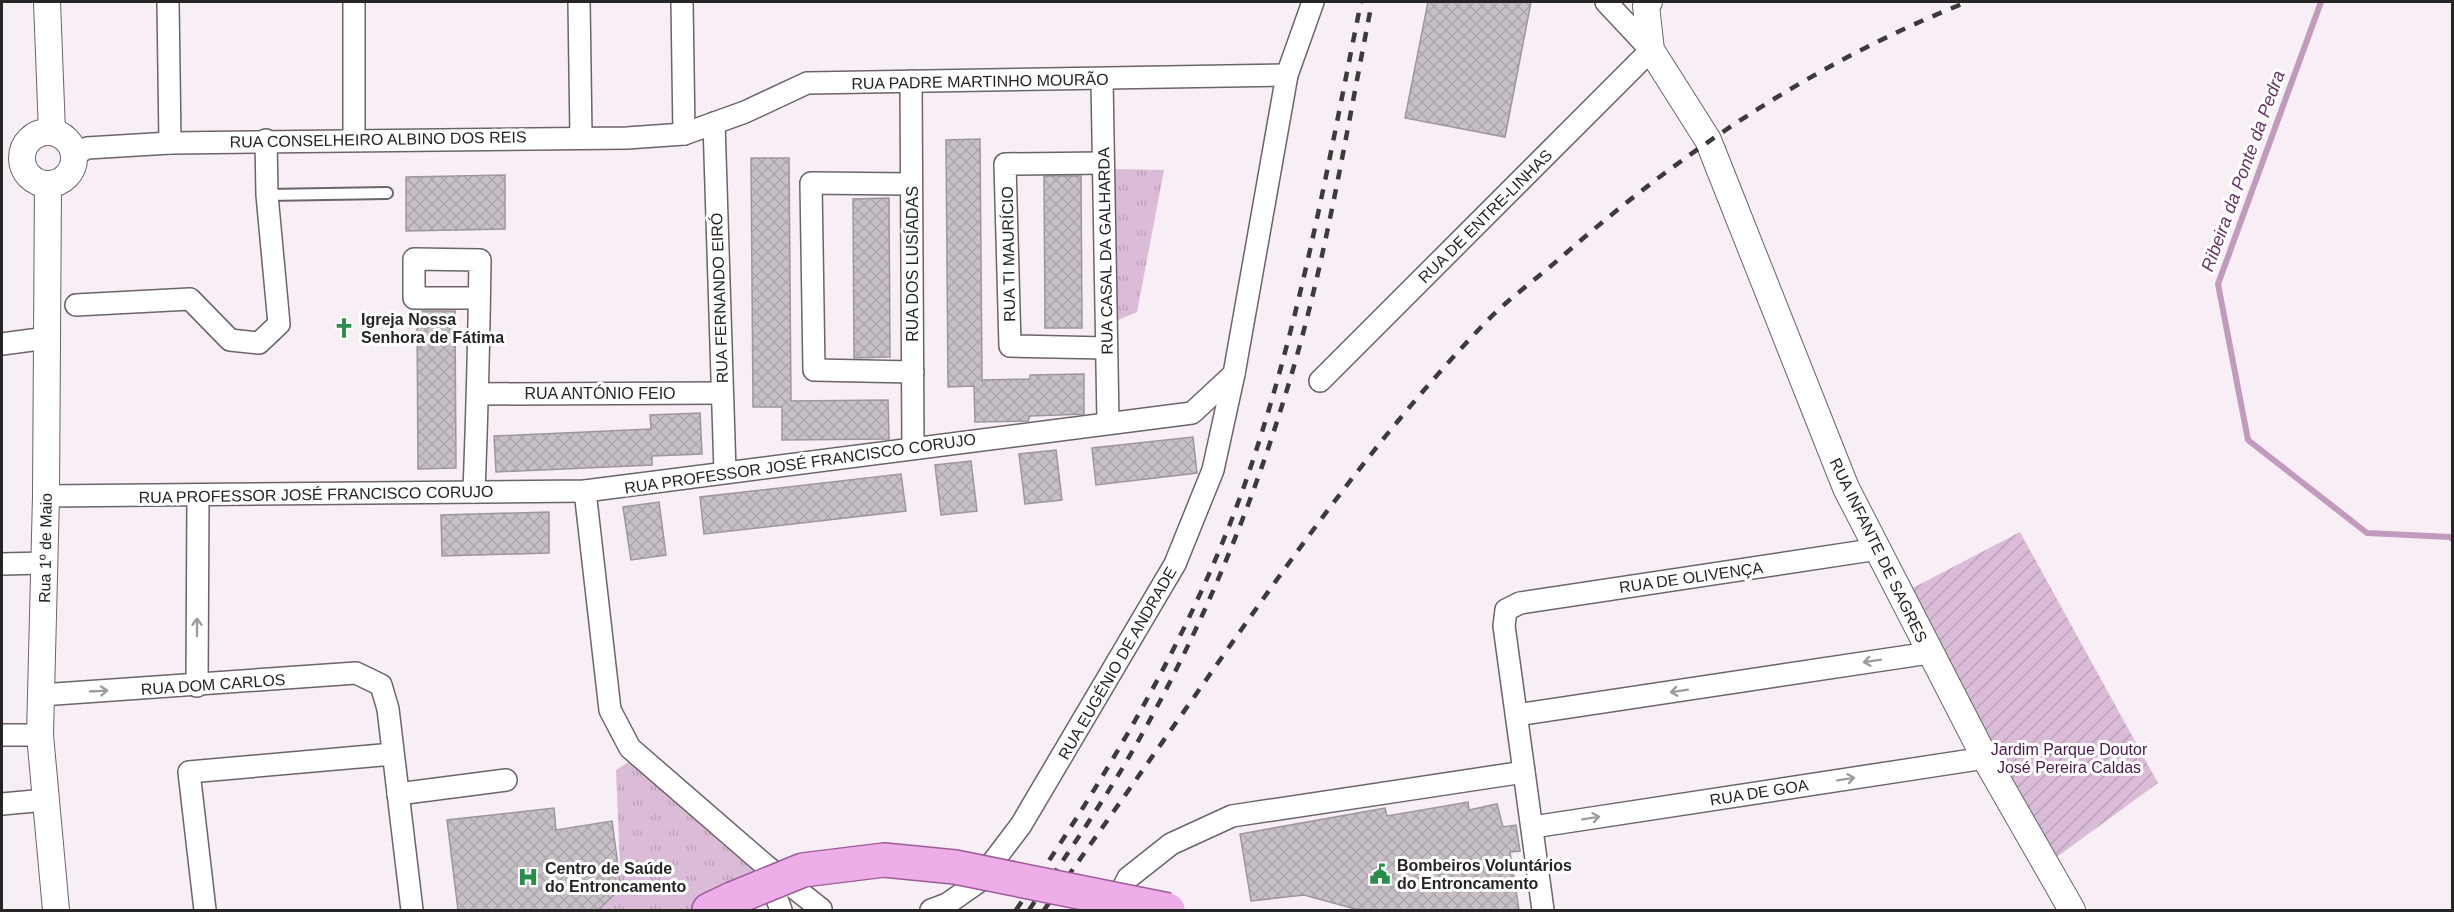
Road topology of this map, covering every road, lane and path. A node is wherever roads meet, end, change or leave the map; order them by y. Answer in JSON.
{"nodes":[{"id":1,"x":46,"y":2,"type":"edge"},
{"id":2,"x":168,"y":2,"type":"edge"},
{"id":3,"x":354,"y":2,"type":"edge"},
{"id":4,"x":579,"y":2,"type":"edge"},
{"id":5,"x":682,"y":2,"type":"edge"},
{"id":6,"x":1312,"y":2,"type":"edge"},
{"id":7,"x":1606,"y":2,"type":"edge"},
{"id":8,"x":1649,"y":2,"type":"edge"},
{"id":9,"x":1651,"y":50,"type":"junction"},
{"id":10,"x":1287,"y":75,"type":"junction"},
{"id":11,"x":1102,"y":80,"type":"junction"},
{"id":12,"x":911,"y":81,"type":"junction"},
{"id":13,"x":714,"y":123,"type":"junction"},
{"id":14,"x":52,"y":132,"type":"junction"},
{"id":15,"x":684,"y":134,"type":"junction"},
{"id":16,"x":580,"y":137,"type":"junction"},
{"id":17,"x":266,"y":140,"type":"junction"},
{"id":18,"x":354,"y":140,"type":"junction"},
{"id":19,"x":170,"y":143,"type":"junction"},
{"id":20,"x":74,"y":155,"type":"junction"},
{"id":21,"x":11,"y":163,"type":"edge"},
{"id":22,"x":1103,"y":163,"type":"junction"},
{"id":23,"x":48,"y":184,"type":"junction"},
{"id":24,"x":911,"y":184,"type":"junction"},
{"id":25,"x":387,"y":193,"type":"dead end"},
{"id":26,"x":267,"y":195,"type":"junction"},
{"id":27,"x":479,"y":298,"type":"dead end"},
{"id":28,"x":76,"y":305,"type":"dead end"},
{"id":29,"x":47,"y":338,"type":"junction"},
{"id":30,"x":2,"y":344,"type":"edge"},
{"id":31,"x":1106,"y":348,"type":"junction"},
{"id":32,"x":913,"y":372,"type":"junction"},
{"id":33,"x":1234,"y":374,"type":"junction"},
{"id":34,"x":1320,"y":381,"type":"dead end"},
{"id":35,"x":722,"y":393,"type":"junction"},
{"id":36,"x":478,"y":394,"type":"junction"},
{"id":37,"x":1108,"y":422,"type":"junction"},
{"id":38,"x":913,"y":448,"type":"junction"},
{"id":39,"x":725,"y":472,"type":"junction"},
{"id":40,"x":585,"y":491,"type":"junction"},
{"id":41,"x":474,"y":492,"type":"junction"},
{"id":42,"x":198,"y":495,"type":"junction"},
{"id":43,"x":46,"y":496,"type":"junction"},
{"id":44,"x":1878,"y":549,"type":"junction"},
{"id":45,"x":45,"y":563,"type":"junction"},
{"id":46,"x":2,"y":564,"type":"edge"},
{"id":47,"x":1929,"y":653,"type":"junction"},
{"id":48,"x":197,"y":686,"type":"junction"},
{"id":49,"x":41,"y":695,"type":"junction"},
{"id":50,"x":1517,"y":715,"type":"junction"},
{"id":51,"x":2,"y":735,"type":"edge"},
{"id":52,"x":40,"y":735,"type":"junction"},
{"id":53,"x":393,"y":754,"type":"junction"},
{"id":54,"x":1985,"y":758,"type":"junction"},
{"id":55,"x":1524,"y":772,"type":"junction"},
{"id":56,"x":506,"y":780,"type":"dead end"},
{"id":57,"x":398,"y":794,"type":"junction"},
{"id":58,"x":46,"y":800,"type":"junction"},
{"id":59,"x":2,"y":804,"type":"edge"},
{"id":60,"x":1533,"y":827,"type":"junction"},
{"id":61,"x":765,"y":865,"type":"junction"},
{"id":62,"x":721,"y":905,"type":"edge"},
{"id":63,"x":56,"y":910,"type":"edge"},
{"id":64,"x":205,"y":910,"type":"edge"},
{"id":65,"x":412,"y":910,"type":"edge"},
{"id":66,"x":781,"y":910,"type":"edge"},
{"id":67,"x":822,"y":910,"type":"edge"},
{"id":68,"x":931,"y":910,"type":"edge"},
{"id":69,"x":1112,"y":910,"type":"edge"},
{"id":70,"x":1168,"y":910,"type":"edge"},
{"id":71,"x":1543,"y":910,"type":"edge"},
{"id":72,"x":2072,"y":910,"type":"edge"}],
"edges":[{"from":1,"to":14,"type":"street"},
{"from":2,"to":19,"type":"street"},
{"from":3,"to":18,"type":"street"},
{"from":4,"to":16,"type":"street"},
{"from":5,"to":15,"type":"street"},
{"from":6,"to":10,"type":"street"},
{"from":7,"to":9,"type":"street"},
{"from":8,"to":9,"type":"street"},
{"from":9,"to":34,"type":"street","name":"RUA DE ENTRE-LINHAS"},
{"from":9,"to":44,"type":"street","name":"RUA INFANTE DE SAGRES"},
{"from":10,"to":11,"type":"street","name":"RUA PADRE MARTINHO MOURÃO"},
{"from":10,"to":33,"type":"street"},
{"from":11,"to":12,"type":"street","name":"RUA PADRE MARTINHO MOURÃO"},
{"from":11,"to":22,"type":"street","name":"RUA CASAL DA GALHARDA"},
{"from":12,"to":13,"type":"street","name":"RUA PADRE MARTINHO MOURÃO"},
{"from":12,"to":24,"type":"street","name":"RUA DOS LUSÍADAS"},
{"from":13,"to":15,"type":"street","name":"RUA PADRE MARTINHO MOURÃO"},
{"from":13,"to":35,"type":"street","name":"RUA FERNANDO EIRÓ"},
{"from":14,"to":20,"type":"street"},
{"from":14,"to":21,"type":"street"},
{"from":15,"to":16,"type":"street","name":"RUA CONSELHEIRO ALBINO DOS REIS"},
{"from":16,"to":18,"type":"street","name":"RUA CONSELHEIRO ALBINO DOS REIS"},
{"from":17,"to":18,"type":"street","name":"RUA CONSELHEIRO ALBINO DOS REIS"},
{"from":17,"to":19,"type":"street","name":"RUA CONSELHEIRO ALBINO DOS REIS"},
{"from":17,"to":26,"type":"street"},
{"from":19,"to":20,"type":"street","name":"RUA CONSELHEIRO ALBINO DOS REIS"},
{"from":20,"to":23,"type":"street"},
{"from":21,"to":23,"type":"street"},
{"from":22,"to":31,"type":"street","name":"RUA CASAL DA GALHARDA"},
{"from":22,"to":31,"type":"street","name":"RUA TI MAURÍCIO"},
{"from":23,"to":29,"type":"street","name":"Rua 1º de Maio"},
{"from":24,"to":32,"type":"street","name":"RUA DOS LUSÍADAS"},
{"from":24,"to":32,"type":"street"},
{"from":25,"to":26,"type":"lane"},
{"from":26,"to":28,"type":"street"},
{"from":27,"to":36,"type":"street"},
{"from":29,"to":30,"type":"street"},
{"from":29,"to":43,"type":"street","name":"Rua 1º de Maio"},
{"from":31,"to":37,"type":"street","name":"RUA CASAL DA GALHARDA"},
{"from":32,"to":38,"type":"street","name":"RUA DOS LUSÍADAS"},
{"from":33,"to":37,"type":"street","name":"RUA PROFESSOR JOSÉ FRANCISCO CORUJO"},
{"from":33,"to":68,"type":"street","name":"RUA EUGÉNIO DE ANDRADE"},
{"from":35,"to":36,"type":"street","name":"RUA ANTÓNIO FEIO"},
{"from":35,"to":39,"type":"street","name":"RUA FERNANDO EIRÓ"},
{"from":36,"to":41,"type":"street"},
{"from":37,"to":38,"type":"street","name":"RUA PROFESSOR JOSÉ FRANCISCO CORUJO"},
{"from":38,"to":39,"type":"street","name":"RUA PROFESSOR JOSÉ FRANCISCO CORUJO"},
{"from":39,"to":40,"type":"street","name":"RUA PROFESSOR JOSÉ FRANCISCO CORUJO"},
{"from":40,"to":41,"type":"street","name":"RUA PROFESSOR JOSÉ FRANCISCO CORUJO"},
{"from":40,"to":61,"type":"street"},
{"from":41,"to":42,"type":"street","name":"RUA PROFESSOR JOSÉ FRANCISCO CORUJO"},
{"from":42,"to":43,"type":"street","name":"RUA PROFESSOR JOSÉ FRANCISCO CORUJO"},
{"from":48,"to":42,"type":"street","one_way":true},
{"from":43,"to":45,"type":"street","name":"Rua 1º de Maio"},
{"from":44,"to":47,"type":"street","name":"RUA INFANTE DE SAGRES"},
{"from":44,"to":50,"type":"street","name":"RUA DE OLIVENÇA"},
{"from":45,"to":46,"type":"street"},
{"from":45,"to":49,"type":"street","name":"Rua 1º de Maio"},
{"from":47,"to":50,"type":"street","one_way":true},
{"from":47,"to":54,"type":"street","name":"RUA INFANTE DE SAGRES"},
{"from":49,"to":48,"type":"street","name":"RUA DOM CARLOS","one_way":true},
{"from":48,"to":53,"type":"street","name":"RUA DOM CARLOS"},
{"from":49,"to":52,"type":"street","name":"Rua 1º de Maio"},
{"from":50,"to":55,"type":"street"},
{"from":51,"to":52,"type":"street"},
{"from":52,"to":58,"type":"street","name":"Rua 1º de Maio"},
{"from":53,"to":57,"type":"street"},
{"from":53,"to":64,"type":"street"},
{"from":60,"to":54,"type":"street","name":"RUA DE GOA","one_way":true},
{"from":54,"to":72,"type":"street","name":"RUA INFANTE DE SAGRES"},
{"from":55,"to":60,"type":"street"},
{"from":55,"to":69,"type":"street"},
{"from":56,"to":57,"type":"street"},
{"from":57,"to":65,"type":"street"},
{"from":58,"to":59,"type":"street"},
{"from":58,"to":63,"type":"street","name":"Rua 1º de Maio"},
{"from":60,"to":71,"type":"street"},
{"from":61,"to":66,"type":"street"},
{"from":61,"to":67,"type":"street"},
{"from":62,"to":70,"type":"main road","bridge":true}]}
